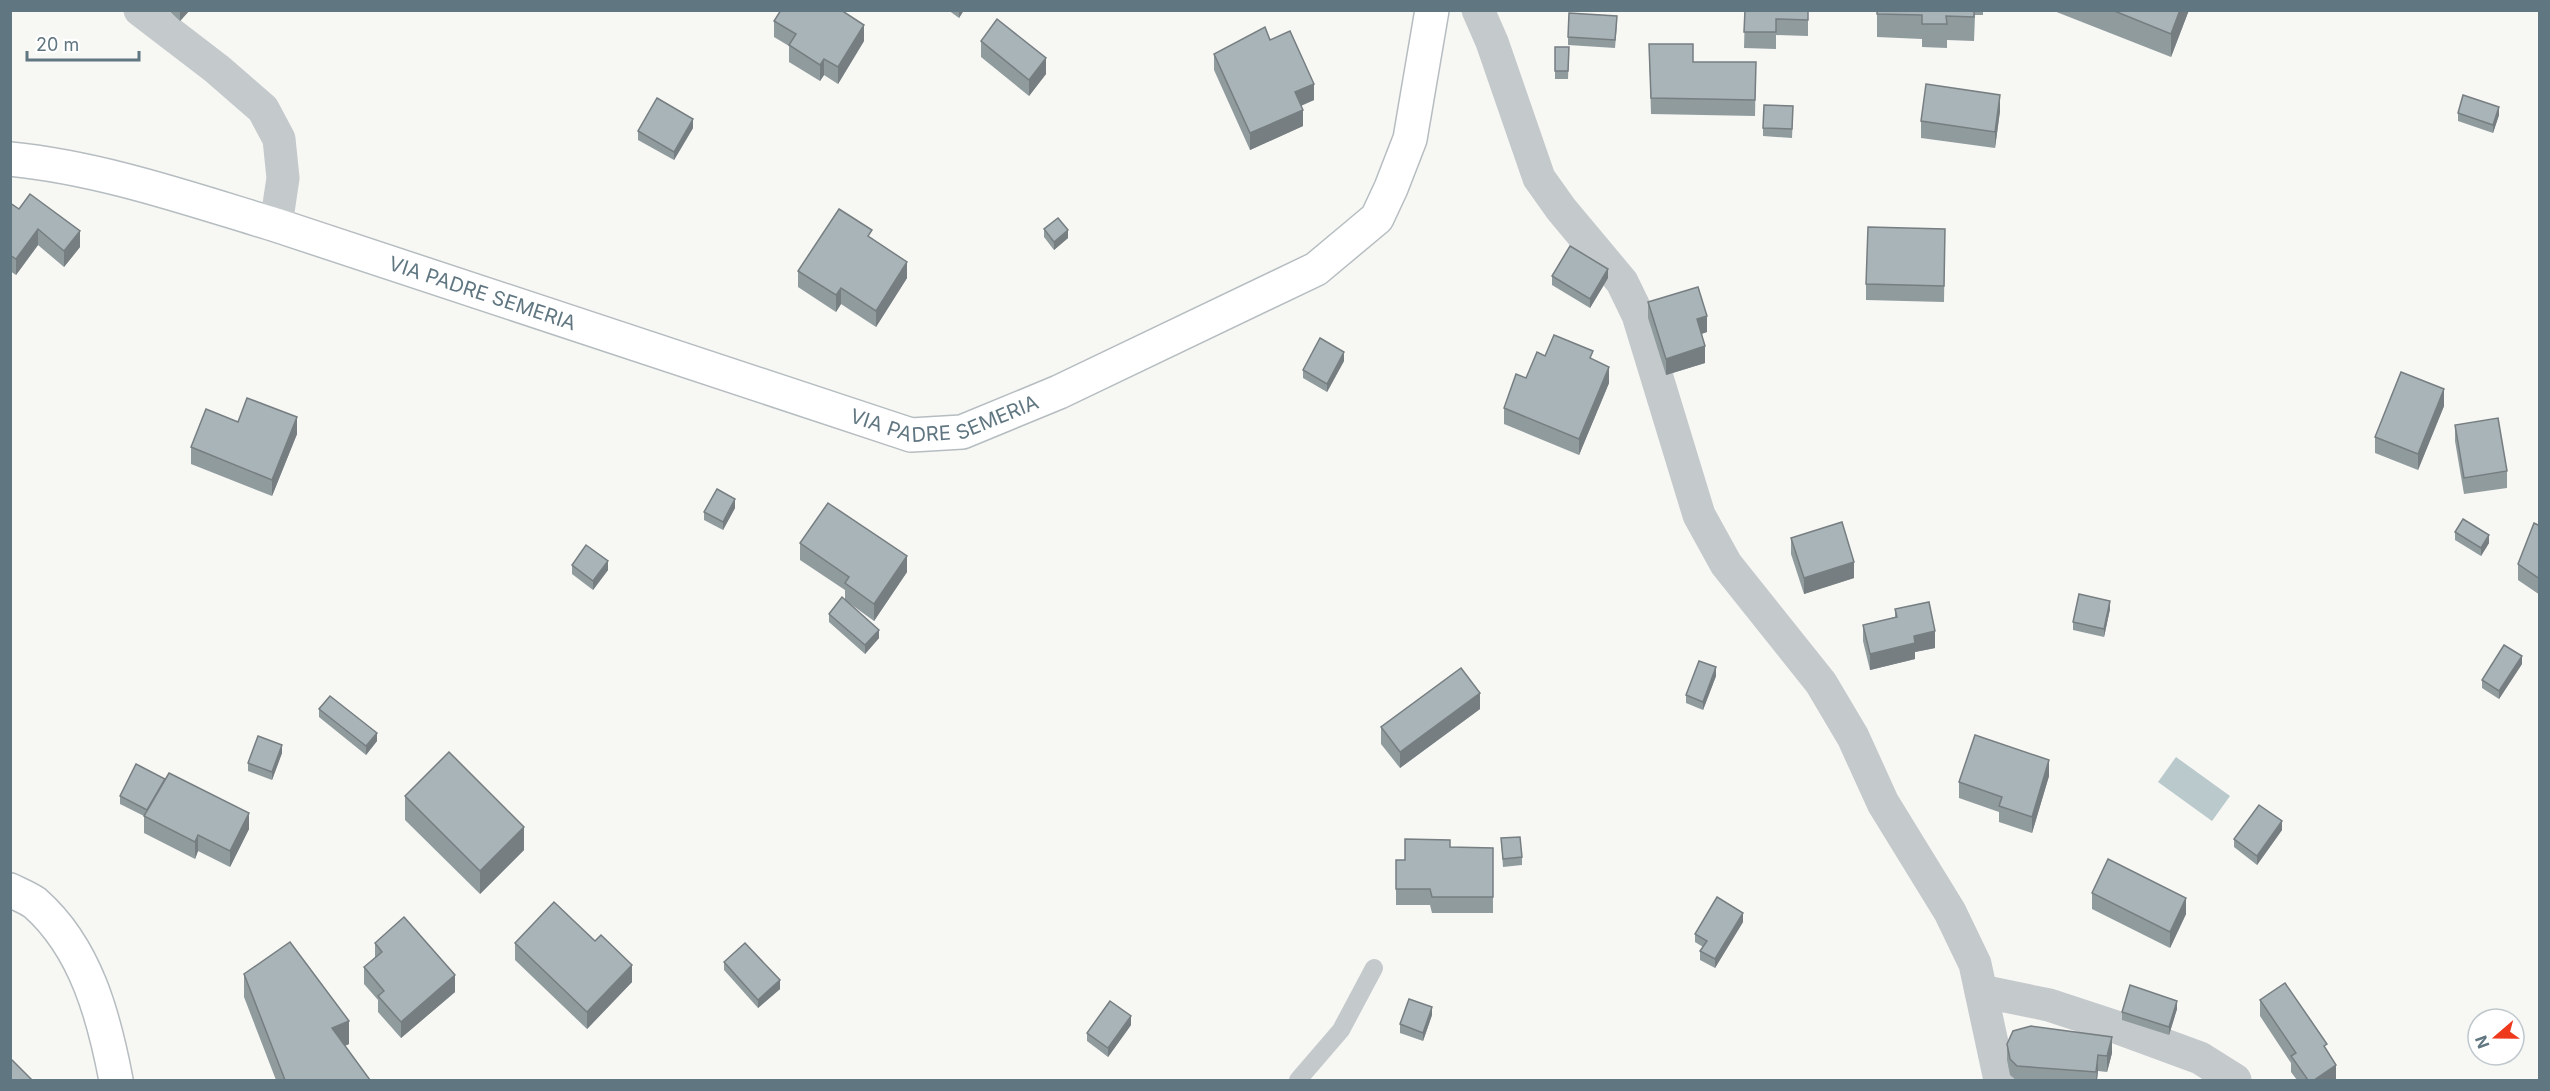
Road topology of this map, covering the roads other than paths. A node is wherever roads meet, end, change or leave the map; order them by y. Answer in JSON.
{"nodes":[{"id":1,"x":140,"y":10,"type":"edge"},
{"id":2,"x":1432,"y":10,"type":"edge"},
{"id":3,"x":1478,"y":10,"type":"edge"},
{"id":4,"x":10,"y":159,"type":"edge"},
{"id":5,"x":276,"y":225,"type":"junction"},
{"id":6,"x":10,"y":890,"type":"edge"},
{"id":7,"x":1374,"y":968,"type":"dead end"},
{"id":8,"x":1981,"y":991,"type":"junction"},
{"id":9,"x":116,"y":1080,"type":"edge"},
{"id":10,"x":1298,"y":1080,"type":"edge"},
{"id":11,"x":2000,"y":1080,"type":"edge"},
{"id":12,"x":2235,"y":1080,"type":"edge"}],
"edges":[{"from":1,"to":5,"type":"street"},
{"from":2,"to":5,"type":"main road","name":"VIA PADRE SEMERIA"},
{"from":3,"to":8,"type":"street"},
{"from":4,"to":5,"type":"main road","name":"VIA PADRE SEMERIA"},
{"from":6,"to":9,"type":"main road"},
{"from":7,"to":10,"type":"lane"},
{"from":8,"to":11,"type":"street"},
{"from":8,"to":12,"type":"street"}]}
